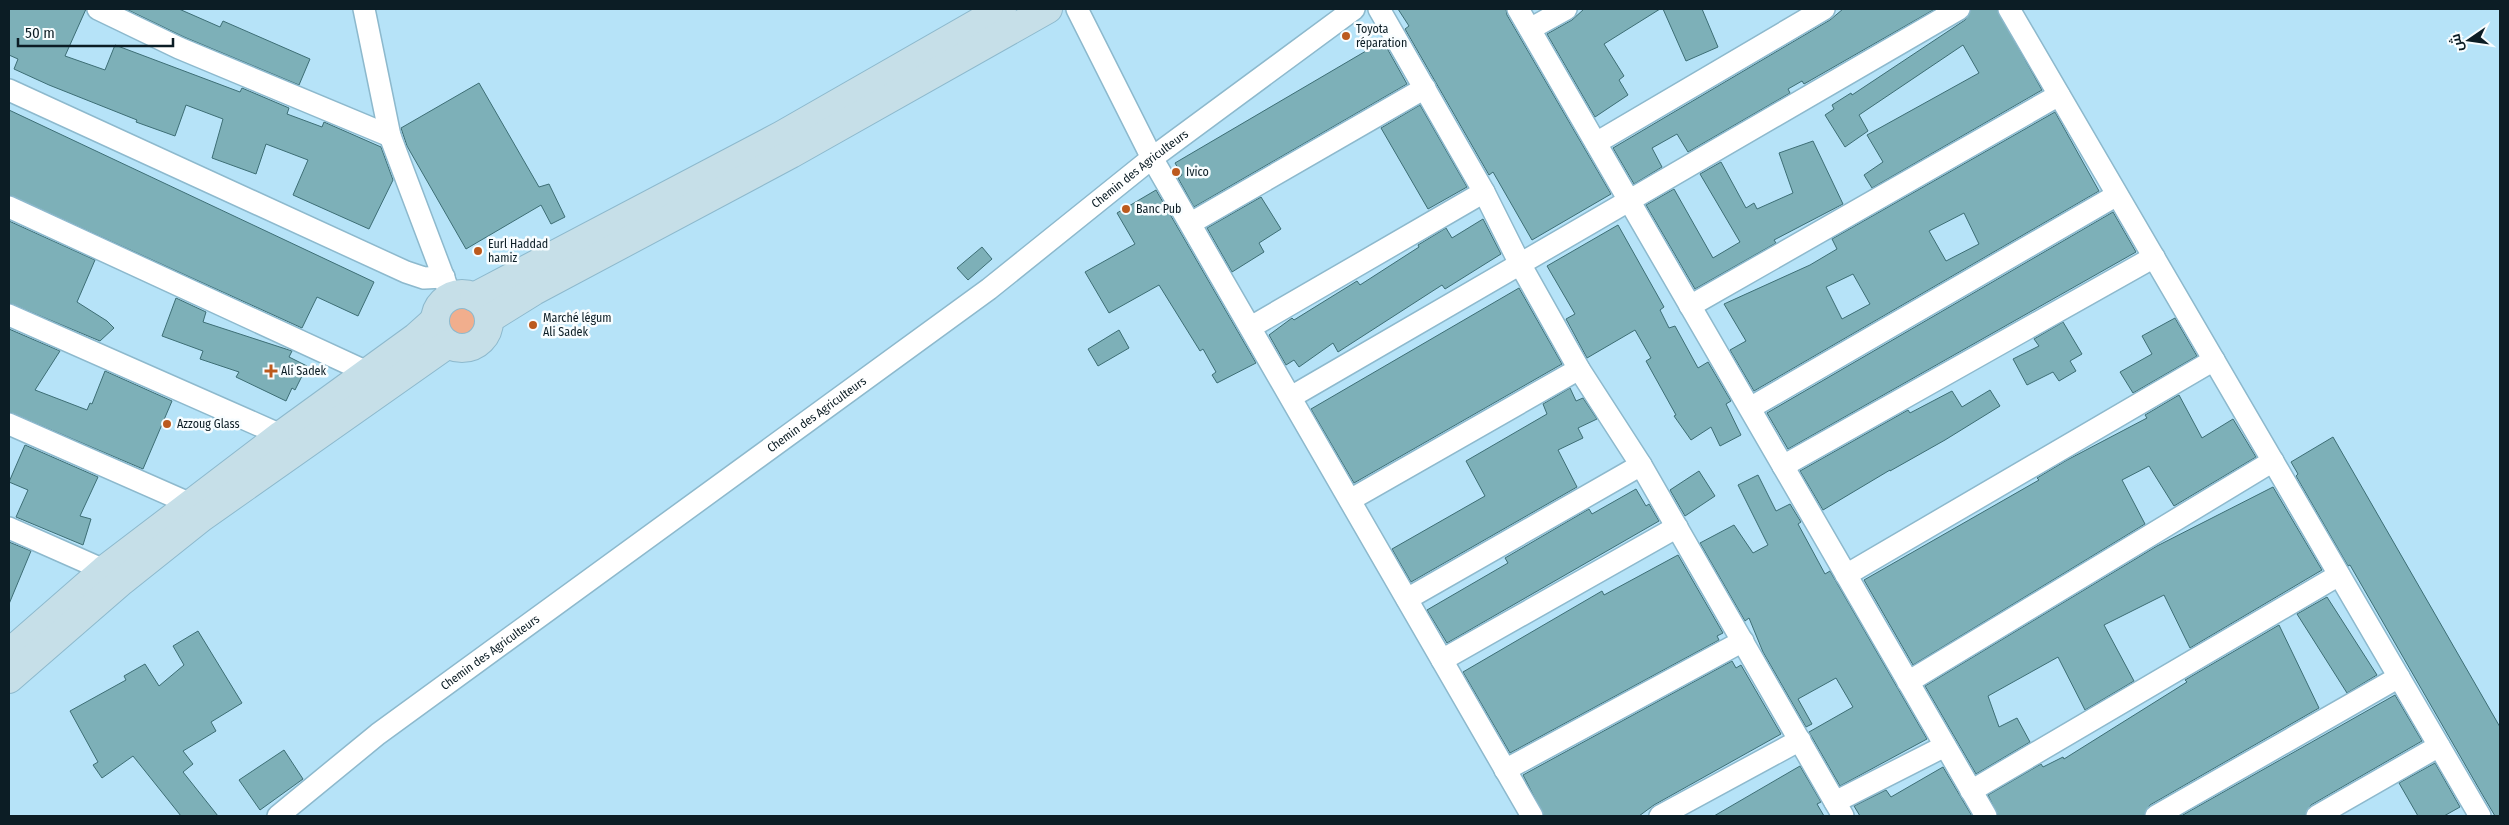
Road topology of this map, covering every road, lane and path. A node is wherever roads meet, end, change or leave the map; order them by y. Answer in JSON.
{"nodes":[{"id":1,"x":98,"y":9,"type":"edge"},
{"id":2,"x":1002,"y":9,"type":"edge"},
{"id":3,"x":1048,"y":9,"type":"edge"},
{"id":4,"x":1077,"y":9,"type":"edge"},
{"id":5,"x":1354,"y":9,"type":"edge"},
{"id":6,"x":1379,"y":9,"type":"edge"},
{"id":7,"x":1518,"y":9,"type":"edge"},
{"id":8,"x":1566,"y":9,"type":"edge"},
{"id":9,"x":1824,"y":9,"type":"edge"},
{"id":10,"x":1959,"y":9,"type":"edge"},
{"id":11,"x":2009,"y":9,"type":"edge"},
{"id":12,"x":361,"y":11,"type":"edge"},
{"id":13,"x":1530,"y":29,"type":"junction"},
{"id":14,"x":1425,"y":88,"type":"junction"},
{"id":15,"x":9,"y":90,"type":"edge"},
{"id":16,"x":2060,"y":95,"type":"junction"},
{"id":17,"x":390,"y":136,"type":"junction"},
{"id":18,"x":1596,"y":143,"type":"junction"},
{"id":19,"x":1152,"y":158,"type":"junction"},
{"id":20,"x":1484,"y":192,"type":"junction"},
{"id":21,"x":2117,"y":195,"type":"junction"},
{"id":22,"x":1629,"y":201,"type":"junction"},
{"id":23,"x":9,"y":207,"type":"edge"},
{"id":24,"x":1192,"y":223,"type":"junction"},
{"id":25,"x":2154,"y":257,"type":"junction"},
{"id":26,"x":1520,"y":264,"type":"junction"},
{"id":27,"x":464,"y":297,"type":"junction"},
{"id":28,"x":1690,"y":306,"type":"junction"},
{"id":29,"x":9,"y":315,"type":"edge"},
{"id":30,"x":435,"y":320,"type":"junction"},
{"id":31,"x":1251,"y":327,"type":"junction"},
{"id":32,"x":448,"y":344,"type":"junction"},
{"id":33,"x":2214,"y":360,"type":"junction"},
{"id":34,"x":1579,"y":369,"type":"junction"},
{"id":35,"x":367,"y":372,"type":"junction"},
{"id":36,"x":1291,"y":397,"type":"junction"},
{"id":37,"x":1750,"y":408,"type":"junction"},
{"id":38,"x":9,"y":424,"type":"edge"},
{"id":39,"x":281,"y":435,"type":"junction"},
{"id":40,"x":2273,"y":461,"type":"junction"},
{"id":41,"x":1641,"y":465,"type":"junction"},
{"id":42,"x":1783,"y":466,"type":"junction"},
{"id":43,"x":1350,"y":500,"type":"junction"},
{"id":44,"x":191,"y":504,"type":"junction"},
{"id":45,"x":1678,"y":527,"type":"junction"},
{"id":46,"x":9,"y":528,"type":"edge"},
{"id":47,"x":104,"y":570,"type":"junction"},
{"id":48,"x":1846,"y":575,"type":"junction"},
{"id":49,"x":2339,"y":575,"type":"junction"},
{"id":50,"x":1407,"y":599,"type":"junction"},
{"id":51,"x":1743,"y":641,"type":"junction"},
{"id":52,"x":13,"y":643,"type":"edge"},
{"id":53,"x":1442,"y":660,"type":"junction"},
{"id":54,"x":2399,"y":677,"type":"junction"},
{"id":55,"x":9,"y":679,"type":"edge"},
{"id":56,"x":1908,"y":682,"type":"junction"},
{"id":57,"x":1800,"y":740,"type":"junction"},
{"id":58,"x":1945,"y":746,"type":"junction"},
{"id":59,"x":2439,"y":746,"type":"junction"},
{"id":60,"x":1505,"y":770,"type":"junction"},
{"id":61,"x":1971,"y":791,"type":"junction"},
{"id":62,"x":1839,"y":809,"type":"edge"},
{"id":63,"x":278,"y":816,"type":"edge"},
{"id":64,"x":1532,"y":816,"type":"edge"},
{"id":65,"x":1660,"y":816,"type":"edge"},
{"id":66,"x":1986,"y":816,"type":"edge"},
{"id":67,"x":2156,"y":816,"type":"edge"},
{"id":68,"x":2317,"y":816,"type":"edge"},
{"id":69,"x":2480,"y":816,"type":"edge"}],
"edges":[{"from":1,"to":17,"type":"street"},
{"from":2,"to":27,"type":"main road"},
{"from":3,"to":27,"type":"main road"},
{"from":4,"to":19,"type":"street"},
{"from":5,"to":19,"type":"street","name":"Chemin des Agriculteurs"},
{"from":6,"to":14,"type":"street"},
{"from":7,"to":13,"type":"street"},
{"from":8,"to":13,"type":"street"},
{"from":9,"to":18,"type":"street"},
{"from":10,"to":22,"type":"street"},
{"from":11,"to":16,"type":"street"},
{"from":12,"to":17,"type":"street"},
{"from":13,"to":18,"type":"street"},
{"from":14,"to":20,"type":"street"},
{"from":14,"to":24,"type":"street"},
{"from":15,"to":27,"type":"street"},
{"from":16,"to":21,"type":"street"},
{"from":16,"to":28,"type":"street"},
{"from":17,"to":27,"type":"street"},
{"from":18,"to":22,"type":"street"},
{"from":19,"to":24,"type":"street"},
{"from":19,"to":63,"type":"street","name":"Chemin des Agriculteurs"},
{"from":20,"to":26,"type":"street"},
{"from":20,"to":31,"type":"street"},
{"from":21,"to":25,"type":"street"},
{"from":21,"to":37,"type":"street"},
{"from":22,"to":26,"type":"street"},
{"from":22,"to":28,"type":"street"},
{"from":23,"to":35,"type":"street"},
{"from":24,"to":31,"type":"street"},
{"from":25,"to":33,"type":"street"},
{"from":25,"to":42,"type":"street"},
{"from":26,"to":34,"type":"street"},
{"from":26,"to":36,"type":"street"},
{"from":27,"to":30,"type":"main road"},
{"from":27,"to":32,"type":"main road"},
{"from":28,"to":37,"type":"street"},
{"from":29,"to":39,"type":"street"},
{"from":30,"to":32,"type":"main road"},
{"from":30,"to":35,"type":"main road"},
{"from":31,"to":36,"type":"street"},
{"from":32,"to":55,"type":"main road"},
{"from":33,"to":40,"type":"street"},
{"from":33,"to":48,"type":"street"},
{"from":34,"to":41,"type":"street"},
{"from":34,"to":43,"type":"street"},
{"from":35,"to":39,"type":"main road"},
{"from":36,"to":43,"type":"street"},
{"from":37,"to":42,"type":"street"},
{"from":38,"to":44,"type":"street"},
{"from":39,"to":44,"type":"main road"},
{"from":40,"to":49,"type":"street"},
{"from":40,"to":56,"type":"street"},
{"from":41,"to":45,"type":"street"},
{"from":41,"to":50,"type":"street"},
{"from":42,"to":48,"type":"street"},
{"from":43,"to":50,"type":"street"},
{"from":44,"to":47,"type":"main road"},
{"from":45,"to":51,"type":"street"},
{"from":45,"to":53,"type":"street"},
{"from":46,"to":47,"type":"street"},
{"from":47,"to":52,"type":"main road"},
{"from":48,"to":56,"type":"street"},
{"from":49,"to":54,"type":"street"},
{"from":49,"to":61,"type":"street"},
{"from":50,"to":53,"type":"street"},
{"from":51,"to":57,"type":"street"},
{"from":51,"to":60,"type":"street"},
{"from":53,"to":60,"type":"street"},
{"from":54,"to":59,"type":"street"},
{"from":54,"to":67,"type":"street"},
{"from":56,"to":58,"type":"street"},
{"from":57,"to":62,"type":"street"},
{"from":57,"to":65,"type":"street"},
{"from":58,"to":61,"type":"street"},
{"from":58,"to":62,"type":"street"},
{"from":59,"to":68,"type":"street"},
{"from":59,"to":69,"type":"street"},
{"from":60,"to":64,"type":"street"},
{"from":61,"to":66,"type":"street"}]}
